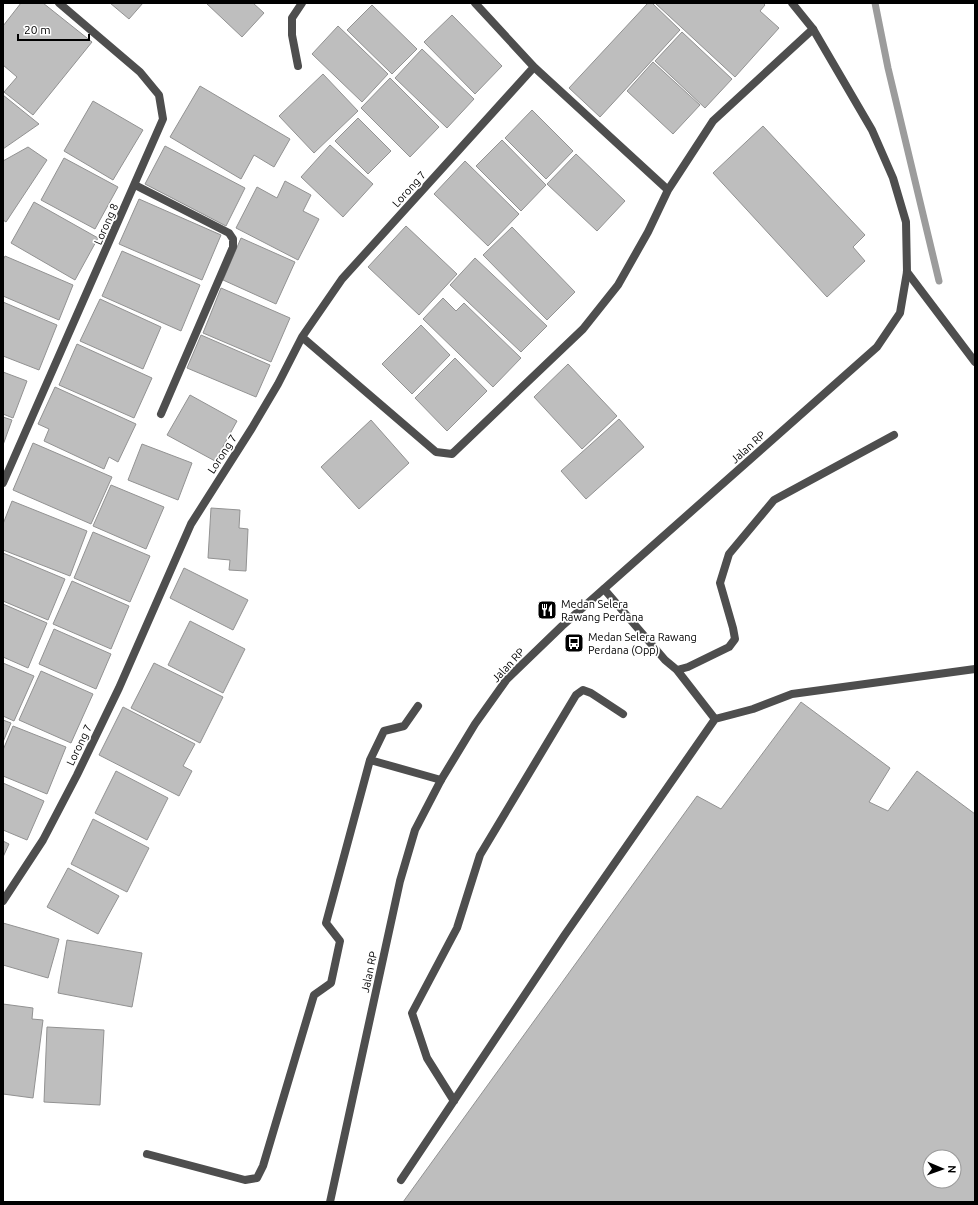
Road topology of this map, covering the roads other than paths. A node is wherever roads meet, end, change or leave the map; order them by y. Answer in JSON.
{"nodes":[{"id":1,"x":59,"y":3,"type":"edge"},
{"id":2,"x":302,"y":3,"type":"edge"},
{"id":3,"x":475,"y":3,"type":"edge"},
{"id":4,"x":792,"y":3,"type":"edge"},
{"id":5,"x":813,"y":30,"type":"junction"},
{"id":6,"x":298,"y":66,"type":"dead end"},
{"id":7,"x":534,"y":67,"type":"junction"},
{"id":8,"x":135,"y":185,"type":"junction"},
{"id":9,"x":668,"y":190,"type":"junction"},
{"id":10,"x":907,"y":272,"type":"junction"},
{"id":11,"x":302,"y":337,"type":"junction"},
{"id":12,"x":975,"y":362,"type":"edge"},
{"id":13,"x":161,"y":414,"type":"dead end"},
{"id":14,"x":894,"y":435,"type":"dead end"},
{"id":15,"x":3,"y":483,"type":"edge"},
{"id":16,"x":604,"y":589,"type":"junction"},
{"id":17,"x":975,"y":669,"type":"edge"},
{"id":18,"x":677,"y":670,"type":"junction"},
{"id":19,"x":418,"y":706,"type":"dead end"},
{"id":20,"x":623,"y":714,"type":"dead end"},
{"id":21,"x":715,"y":719,"type":"junction"},
{"id":22,"x":370,"y":760,"type":"junction"},
{"id":23,"x":441,"y":780,"type":"junction"},
{"id":24,"x":3,"y":901,"type":"edge"},
{"id":25,"x":454,"y":1101,"type":"junction"},
{"id":26,"x":147,"y":1154,"type":"dead end"},
{"id":27,"x":401,"y":1180,"type":"dead end"},
{"id":28,"x":330,"y":1202,"type":"edge"}],
"edges":[{"from":1,"to":8,"type":"street","name":"Lorong 8"},
{"from":2,"to":6,"type":"street"},
{"from":3,"to":7,"type":"street"},
{"from":4,"to":5,"type":"street","name":"Jalan RP"},
{"from":5,"to":9,"type":"street"},
{"from":5,"to":10,"type":"street","name":"Jalan RP"},
{"from":7,"to":9,"type":"street"},
{"from":7,"to":11,"type":"street","name":"Lorong 7"},
{"from":8,"to":13,"type":"street"},
{"from":8,"to":15,"type":"street","name":"Lorong 8"},
{"from":9,"to":11,"type":"street"},
{"from":10,"to":12,"type":"street"},
{"from":10,"to":16,"type":"street","name":"Jalan RP"},
{"from":11,"to":24,"type":"street","name":"Lorong 7"},
{"from":14,"to":18,"type":"street"},
{"from":16,"to":18,"type":"street"},
{"from":16,"to":23,"type":"street","name":"Jalan RP"},
{"from":17,"to":21,"type":"street"},
{"from":18,"to":21,"type":"street"},
{"from":19,"to":22,"type":"street"},
{"from":20,"to":25,"type":"street"},
{"from":21,"to":25,"type":"street"},
{"from":22,"to":23,"type":"street"},
{"from":22,"to":26,"type":"street"},
{"from":23,"to":28,"type":"street","name":"Jalan RP"},
{"from":25,"to":27,"type":"street"}]}
